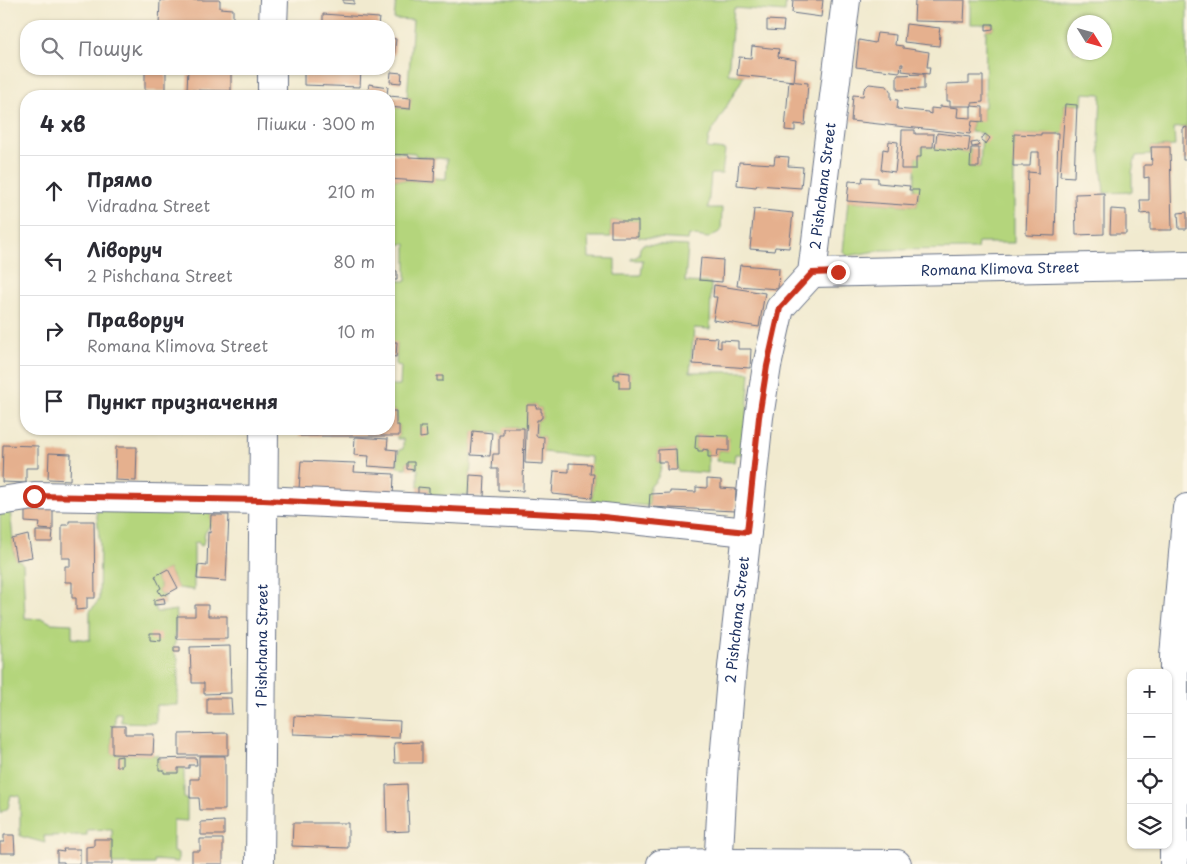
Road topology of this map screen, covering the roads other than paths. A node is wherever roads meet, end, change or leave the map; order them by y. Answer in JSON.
{"nodes":[{"id":1,"x":274,"y":0,"type":"edge"},
{"id":2,"x":846,"y":0,"type":"edge"},
{"id":3,"x":273,"y":20,"type":"edge"},
{"id":4,"x":272,"y":75,"type":"edge"},
{"id":5,"x":272,"y":90,"type":"edge"},
{"id":6,"x":1187,"y":265,"type":"edge"},
{"id":7,"x":812,"y":273,"type":"junction"},
{"id":8,"x":264,"y":435,"type":"edge"},
{"id":9,"x":263,"y":500,"type":"junction"},
{"id":10,"x":0,"y":501,"type":"edge"},
{"id":11,"x":1187,"y":508,"type":"edge"},
{"id":12,"x":747,"y":532,"type":"junction"},
{"id":13,"x":724,"y":863,"type":"edge"},
{"id":14,"x":260,"y":864,"type":"edge"},
{"id":15,"x":661,"y":864,"type":"edge"},
{"id":16,"x":897,"y":864,"type":"edge"},
{"id":17,"x":1174,"y":864,"type":"edge"}],
"edges":[{"from":1,"to":3,"type":"street"},
{"from":2,"to":7,"type":"street","name":"2 Pishchana Street"},
{"from":4,"to":5,"type":"street"},
{"from":6,"to":7,"type":"street","name":"Romana Klimova Street"},
{"from":7,"to":12,"type":"street","name":"2 Pishchana Street"},
{"from":8,"to":9,"type":"street","name":"1 Pishchana Street"},
{"from":9,"to":10,"type":"street"},
{"from":9,"to":12,"type":"street"},
{"from":9,"to":14,"type":"street","name":"1 Pishchana Street"},
{"from":11,"to":17,"type":"street"},
{"from":12,"to":13,"type":"street","name":"2 Pishchana Street"},
{"from":13,"to":15,"type":"street"},
{"from":13,"to":16,"type":"street"}]}
